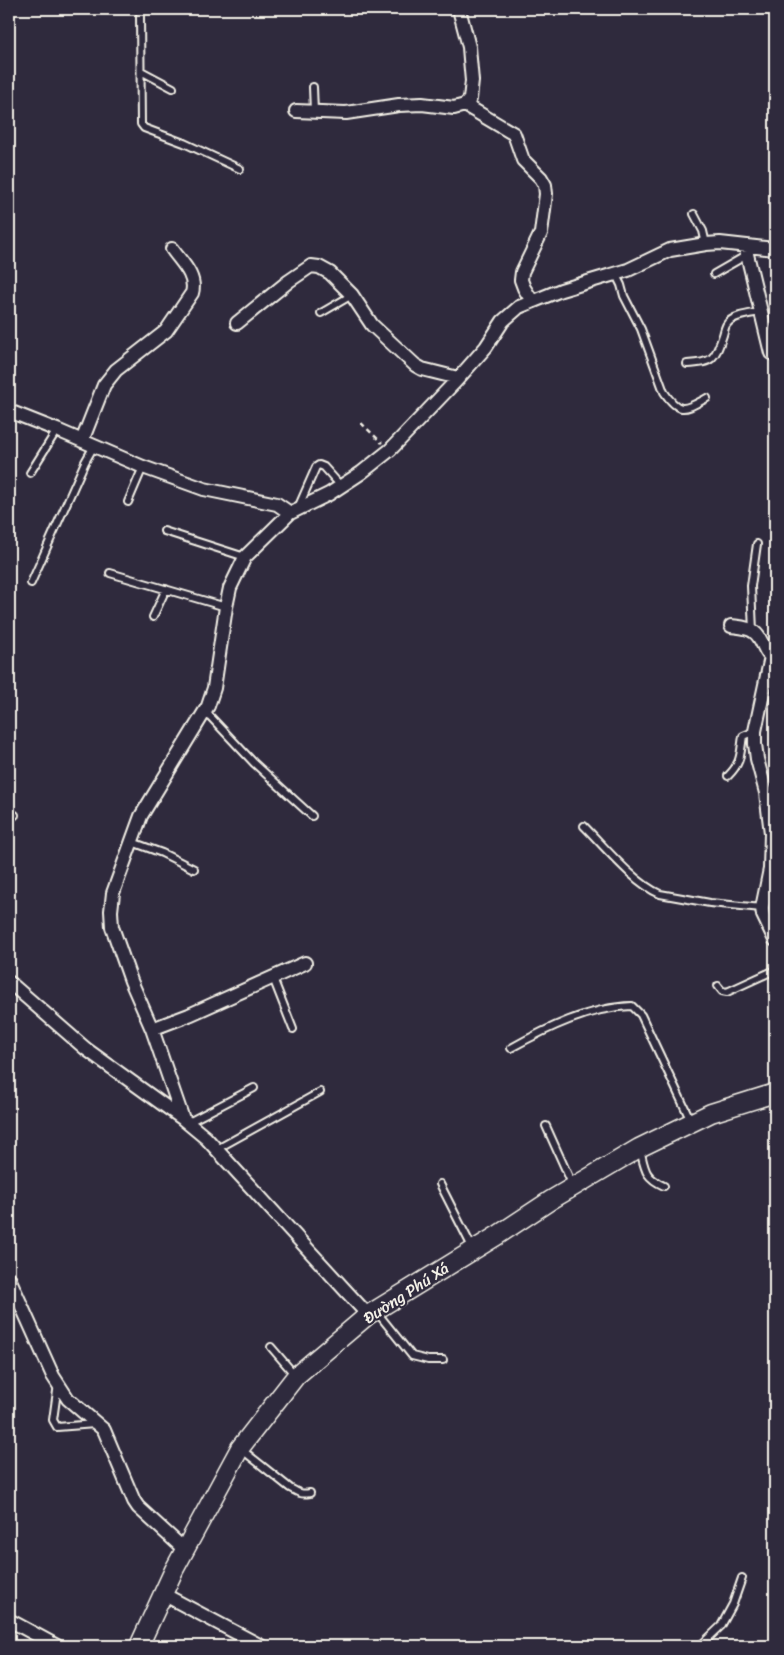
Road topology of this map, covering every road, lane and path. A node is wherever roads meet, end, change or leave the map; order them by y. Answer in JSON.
{"nodes":[{"id":1,"x":141,"y":9,"type":"edge"},
{"id":2,"x":459,"y":9,"type":"edge"},
{"id":3,"x":141,"y":71,"type":"junction"},
{"id":4,"x":313,"y":87,"type":"dead end"},
{"id":5,"x":173,"y":88,"type":"dead end"},
{"id":6,"x":465,"y":105,"type":"junction"},
{"id":7,"x":296,"y":111,"type":"dead end"},
{"id":8,"x":314,"y":112,"type":"junction"},
{"id":9,"x":240,"y":169,"type":"dead end"},
{"id":10,"x":694,"y":214,"type":"dead end"},
{"id":11,"x":706,"y":244,"type":"junction"},
{"id":12,"x":172,"y":249,"type":"dead end"},
{"id":13,"x":775,"y":249,"type":"edge"},
{"id":14,"x":746,"y":251,"type":"junction"},
{"id":15,"x":714,"y":274,"type":"dead end"},
{"id":16,"x":616,"y":275,"type":"junction"},
{"id":17,"x":352,"y":296,"type":"junction"},
{"id":18,"x":532,"y":301,"type":"junction"},
{"id":19,"x":761,"y":312,"type":"junction"},
{"id":20,"x":321,"y":313,"type":"dead end"},
{"id":21,"x":237,"y":324,"type":"dead end"},
{"id":22,"x":771,"y":354,"type":"dead end"},
{"id":23,"x":687,"y":364,"type":"dead end"},
{"id":24,"x":458,"y":378,"type":"junction"},
{"id":25,"x":707,"y":398,"type":"dead end"},
{"id":26,"x":9,"y":411,"type":"edge"},
{"id":27,"x":361,"y":423,"type":"dead end"},
{"id":28,"x":57,"y":430,"type":"junction"},
{"id":29,"x":82,"y":441,"type":"junction"},
{"id":30,"x":94,"y":446,"type":"junction"},
{"id":31,"x":390,"y":450,"type":"junction"},
{"id":32,"x":143,"y":467,"type":"junction"},
{"id":33,"x":30,"y":473,"type":"dead end"},
{"id":34,"x":341,"y":486,"type":"junction"},
{"id":35,"x":128,"y":502,"type":"dead end"},
{"id":36,"x":294,"y":511,"type":"junction"},
{"id":37,"x":164,"y":531,"type":"dead end"},
{"id":38,"x":757,"y":544,"type":"dead end"},
{"id":39,"x":245,"y":557,"type":"junction"},
{"id":40,"x":110,"y":573,"type":"dead end"},
{"id":41,"x":31,"y":583,"type":"dead end"},
{"id":42,"x":166,"y":589,"type":"junction"},
{"id":43,"x":226,"y":607,"type":"junction"},
{"id":44,"x":153,"y":617,"type":"dead end"},
{"id":45,"x":731,"y":626,"type":"dead end"},
{"id":46,"x":753,"y":631,"type":"junction"},
{"id":47,"x":773,"y":659,"type":"edge"},
{"id":48,"x":205,"y":711,"type":"junction"},
{"id":49,"x":755,"y":731,"type":"junction"},
{"id":50,"x":728,"y":776,"type":"dead end"},
{"id":51,"x":15,"y":815,"type":"dead end"},
{"id":52,"x":312,"y":816,"type":"dead end"},
{"id":53,"x":9,"y":820,"type":"edge"},
{"id":54,"x":584,"y":826,"type":"dead end"},
{"id":55,"x":773,"y":839,"type":"edge"},
{"id":56,"x":132,"y":842,"type":"junction"},
{"id":57,"x":194,"y":869,"type":"dead end"},
{"id":58,"x":762,"y":908,"type":"junction"},
{"id":59,"x":775,"y":940,"type":"edge"},
{"id":60,"x":305,"y":963,"type":"dead end"},
{"id":61,"x":775,"y":970,"type":"edge"},
{"id":62,"x":272,"y":978,"type":"junction"},
{"id":63,"x":9,"y":982,"type":"edge"},
{"id":64,"x":718,"y":986,"type":"dead end"},
{"id":65,"x":152,"y":1029,"type":"junction"},
{"id":66,"x":293,"y":1029,"type":"dead end"},
{"id":67,"x":511,"y":1048,"type":"dead end"},
{"id":68,"x":254,"y":1088,"type":"dead end"},
{"id":69,"x":320,"y":1092,"type":"dead end"},
{"id":70,"x":775,"y":1093,"type":"edge"},
{"id":71,"x":185,"y":1121,"type":"junction"},
{"id":72,"x":692,"y":1122,"type":"junction"},
{"id":73,"x":546,"y":1126,"type":"dead end"},
{"id":74,"x":639,"y":1148,"type":"junction"},
{"id":75,"x":217,"y":1149,"type":"junction"},
{"id":76,"x":440,"y":1184,"type":"dead end"},
{"id":77,"x":664,"y":1186,"type":"dead end"},
{"id":78,"x":573,"y":1187,"type":"junction"},
{"id":79,"x":474,"y":1250,"type":"junction"},
{"id":80,"x":9,"y":1278,"type":"edge"},
{"id":81,"x":372,"y":1313,"type":"junction"},
{"id":82,"x":271,"y":1347,"type":"dead end"},
{"id":83,"x":443,"y":1360,"type":"dead end"},
{"id":84,"x":296,"y":1376,"type":"junction"},
{"id":85,"x":58,"y":1383,"type":"junction"},
{"id":86,"x":98,"y":1424,"type":"junction"},
{"id":87,"x":240,"y":1448,"type":"junction"},
{"id":88,"x":310,"y":1493,"type":"dead end"},
{"id":89,"x":186,"y":1551,"type":"junction"},
{"id":90,"x":742,"y":1578,"type":"dead end"},
{"id":91,"x":163,"y":1594,"type":"junction"},
{"id":92,"x":9,"y":1620,"type":"edge"},
{"id":93,"x":51,"y":1645,"type":"edge"},
{"id":94,"x":140,"y":1646,"type":"edge"},
{"id":95,"x":261,"y":1646,"type":"edge"},
{"id":96,"x":700,"y":1646,"type":"edge"}],
"edges":[{"from":1,"to":3,"type":"lane"},
{"from":2,"to":6,"type":"street"},
{"from":3,"to":5,"type":"lane"},
{"from":3,"to":9,"type":"lane"},
{"from":4,"to":8,"type":"lane"},
{"from":6,"to":8,"type":"street"},
{"from":6,"to":18,"type":"street"},
{"from":7,"to":8,"type":"street"},
{"from":10,"to":11,"type":"lane"},
{"from":11,"to":14,"type":"street"},
{"from":11,"to":16,"type":"street"},
{"from":12,"to":29,"type":"street"},
{"from":13,"to":14,"type":"street"},
{"from":14,"to":15,"type":"lane"},
{"from":14,"to":19,"type":"street"},
{"from":16,"to":18,"type":"street"},
{"from":16,"to":25,"type":"lane"},
{"from":17,"to":20,"type":"lane"},
{"from":17,"to":21,"type":"street"},
{"from":17,"to":24,"type":"street"},
{"from":18,"to":24,"type":"street"},
{"from":19,"to":22,"type":"street"},
{"from":19,"to":23,"type":"lane"},
{"from":24,"to":31,"type":"street"},
{"from":26,"to":28,"type":"street"},
{"from":27,"to":31,"type":"path"},
{"from":28,"to":29,"type":"street"},
{"from":28,"to":33,"type":"lane"},
{"from":29,"to":30,"type":"street"},
{"from":30,"to":32,"type":"street"},
{"from":30,"to":41,"type":"lane"},
{"from":31,"to":34,"type":"street"},
{"from":32,"to":35,"type":"lane"},
{"from":32,"to":36,"type":"street"},
{"from":34,"to":36,"type":"street"},
{"from":34,"to":36,"type":"lane"},
{"from":36,"to":39,"type":"street"},
{"from":37,"to":39,"type":"lane"},
{"from":38,"to":46,"type":"lane"},
{"from":39,"to":43,"type":"street"},
{"from":40,"to":42,"type":"lane"},
{"from":42,"to":43,"type":"lane"},
{"from":42,"to":44,"type":"lane"},
{"from":43,"to":48,"type":"street"},
{"from":45,"to":46,"type":"street"},
{"from":46,"to":47,"type":"street"},
{"from":47,"to":49,"type":"street"},
{"from":48,"to":52,"type":"lane"},
{"from":48,"to":56,"type":"street"},
{"from":49,"to":50,"type":"lane"},
{"from":49,"to":55,"type":"street"},
{"from":51,"to":53,"type":"lane"},
{"from":54,"to":58,"type":"lane"},
{"from":55,"to":58,"type":"street"},
{"from":56,"to":57,"type":"lane"},
{"from":56,"to":65,"type":"street"},
{"from":58,"to":59,"type":"street"},
{"from":60,"to":62,"type":"street"},
{"from":61,"to":64,"type":"lane"},
{"from":62,"to":65,"type":"street"},
{"from":62,"to":66,"type":"lane"},
{"from":63,"to":71,"type":"street"},
{"from":65,"to":71,"type":"street"},
{"from":67,"to":72,"type":"lane"},
{"from":68,"to":71,"type":"lane"},
{"from":69,"to":75,"type":"lane"},
{"from":70,"to":72,"type":"street","name":"Đường Phú Xá"},
{"from":71,"to":75,"type":"street"},
{"from":72,"to":74,"type":"street","name":"Đường Phú Xá"},
{"from":73,"to":78,"type":"lane"},
{"from":74,"to":77,"type":"lane"},
{"from":74,"to":78,"type":"street","name":"Đường Phú Xá"},
{"from":75,"to":81,"type":"street"},
{"from":76,"to":79,"type":"lane"},
{"from":78,"to":79,"type":"street","name":"Đường Phú Xá"},
{"from":79,"to":81,"type":"street","name":"Đường Phú Xá"},
{"from":80,"to":85,"type":"street"},
{"from":81,"to":83,"type":"lane"},
{"from":81,"to":84,"type":"street","name":"Đường Phú Xá"},
{"from":82,"to":84,"type":"lane"},
{"from":84,"to":87,"type":"street","name":"Đường Phú Xá"},
{"from":85,"to":86,"type":"street"},
{"from":85,"to":86,"type":"lane"},
{"from":86,"to":89,"type":"street"},
{"from":87,"to":88,"type":"lane"},
{"from":87,"to":89,"type":"street","name":"Đường Phú Xá"},
{"from":89,"to":91,"type":"street","name":"Đường Phú Xá"},
{"from":90,"to":96,"type":"lane"},
{"from":91,"to":94,"type":"street","name":"Đường Phú Xá"},
{"from":91,"to":95,"type":"street"},
{"from":92,"to":93,"type":"street"}]}
